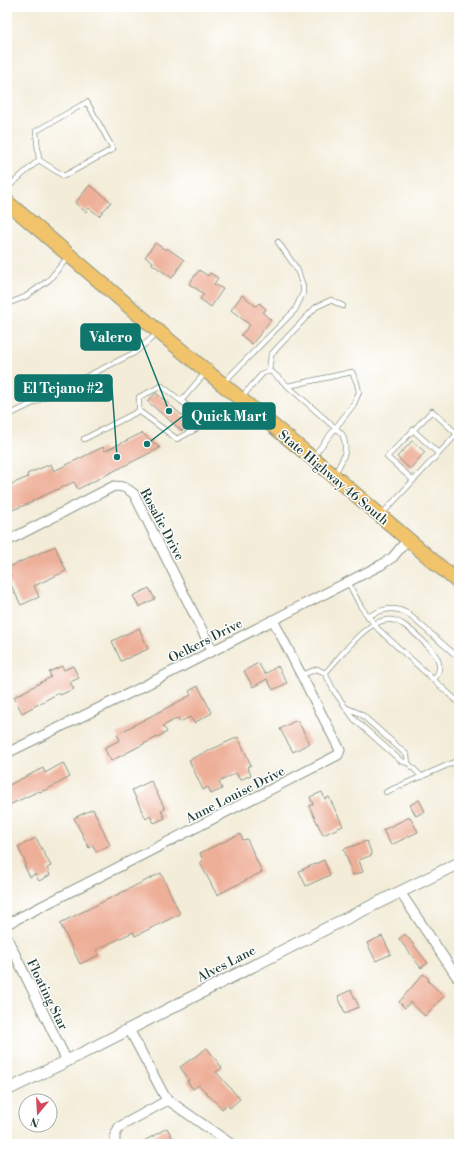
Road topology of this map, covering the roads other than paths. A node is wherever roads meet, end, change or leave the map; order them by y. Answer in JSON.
{"nodes":[{"id":1,"x":39,"y":160,"type":"junction"},
{"id":2,"x":7,"y":188,"type":"edge"},
{"id":3,"x":7,"y":202,"type":"edge"},
{"id":4,"x":278,"y":242,"type":"dead end"},
{"id":5,"x":70,"y":255,"type":"junction"},
{"id":6,"x":7,"y":304,"type":"edge"},
{"id":7,"x":343,"y":306,"type":"dead end"},
{"id":8,"x":159,"y":332,"type":"junction"},
{"id":9,"x":207,"y":371,"type":"junction"},
{"id":10,"x":269,"y":371,"type":"junction"},
{"id":11,"x":223,"y":383,"type":"junction"},
{"id":12,"x":288,"y":386,"type":"junction"},
{"id":13,"x":240,"y":398,"type":"junction"},
{"id":14,"x":181,"y":401,"type":"junction"},
{"id":15,"x":138,"y":411,"type":"junction"},
{"id":16,"x":7,"y":414,"type":"edge"},
{"id":17,"x":335,"y":427,"type":"junction"},
{"id":18,"x":413,"y":430,"type":"junction"},
{"id":19,"x":84,"y":439,"type":"dead end"},
{"id":20,"x":438,"y":453,"type":"junction"},
{"id":21,"x":312,"y":458,"type":"junction"},
{"id":22,"x":334,"y":476,"type":"junction"},
{"id":23,"x":413,"y":480,"type":"junction"},
{"id":24,"x":380,"y":516,"type":"junction"},
{"id":25,"x":408,"y":540,"type":"junction"},
{"id":26,"x":7,"y":541,"type":"edge"},
{"id":27,"x":348,"y":582,"type":"junction"},
{"id":28,"x":459,"y":583,"type":"edge"},
{"id":29,"x":368,"y":618,"type":"junction"},
{"id":30,"x":273,"y":620,"type":"junction"},
{"id":31,"x":374,"y":624,"type":"junction"},
{"id":32,"x":212,"y":650,"type":"junction"},
{"id":33,"x":459,"y":658,"type":"edge"},
{"id":34,"x":325,"y":673,"type":"junction"},
{"id":35,"x":302,"y":675,"type":"junction"},
{"id":36,"x":434,"y":680,"type":"junction"},
{"id":37,"x":459,"y":703,"type":"edge"},
{"id":38,"x":347,"y":708,"type":"junction"},
{"id":39,"x":7,"y":753,"type":"edge"},
{"id":40,"x":459,"y":760,"type":"edge"},
{"id":41,"x":408,"y":763,"type":"junction"},
{"id":42,"x":422,"y":777,"type":"junction"},
{"id":43,"x":386,"y":792,"type":"dead end"},
{"id":44,"x":459,"y":863,"type":"edge"},
{"id":45,"x":400,"y":892,"type":"junction"},
{"id":46,"x":7,"y":924,"type":"edge"},
{"id":47,"x":7,"y":938,"type":"edge"},
{"id":48,"x":459,"y":980,"type":"edge"},
{"id":49,"x":129,"y":1029,"type":"junction"},
{"id":50,"x":66,"y":1061,"type":"junction"},
{"id":51,"x":7,"y":1090,"type":"edge"},
{"id":52,"x":168,"y":1100,"type":"junction"},
{"id":53,"x":115,"y":1144,"type":"edge"},
{"id":54,"x":231,"y":1144,"type":"edge"}],
"edges":[{"from":1,"to":1,"type":"lane"},
{"from":1,"to":2,"type":"lane"},
{"from":3,"to":5,"type":"main road","name":"State Highway 46 South"},
{"from":4,"to":11,"type":"lane"},
{"from":5,"to":6,"type":"lane"},
{"from":5,"to":8,"type":"main road","name":"State Highway 46 South"},
{"from":7,"to":10,"type":"lane"},
{"from":8,"to":9,"type":"main road","name":"State Highway 46 South"},
{"from":8,"to":16,"type":"lane"},
{"from":9,"to":11,"type":"main road","name":"State Highway 46 South"},
{"from":9,"to":14,"type":"lane"},
{"from":10,"to":12,"type":"lane"},
{"from":10,"to":13,"type":"lane"},
{"from":11,"to":13,"type":"main road","name":"State Highway 46 South"},
{"from":12,"to":17,"type":"lane"},
{"from":12,"to":17,"type":"lane"},
{"from":13,"to":21,"type":"main road","name":"State Highway 46 South"},
{"from":14,"to":15,"type":"lane"},
{"from":14,"to":15,"type":"lane"},
{"from":15,"to":19,"type":"lane"},
{"from":17,"to":21,"type":"lane"},
{"from":17,"to":22,"type":"lane"},
{"from":18,"to":20,"type":"lane"},
{"from":18,"to":20,"type":"lane"},
{"from":18,"to":23,"type":"lane"},
{"from":20,"to":23,"type":"lane"},
{"from":21,"to":22,"type":"main road","name":"State Highway 46 South"},
{"from":22,"to":24,"type":"main road","name":"State Highway 46 South"},
{"from":23,"to":24,"type":"lane"},
{"from":24,"to":25,"type":"main road","name":"State Highway 46 South"},
{"from":25,"to":27,"type":"street","name":"Oelkers Drive"},
{"from":25,"to":28,"type":"main road","name":"State Highway 46 South"},
{"from":26,"to":32,"type":"street","name":"Rosalie Drive"},
{"from":27,"to":29,"type":"lane"},
{"from":27,"to":30,"type":"street","name":"Oelkers Drive"},
{"from":29,"to":31,"type":"lane"},
{"from":29,"to":33,"type":"lane"},
{"from":30,"to":32,"type":"street","name":"Oelkers Drive"},
{"from":30,"to":35,"type":"street","name":"Anne Louise Drive"},
{"from":31,"to":34,"type":"lane"},
{"from":31,"to":36,"type":"lane"},
{"from":31,"to":36,"type":"lane"},
{"from":32,"to":39,"type":"street","name":"Oelkers Drive"},
{"from":34,"to":35,"type":"lane"},
{"from":34,"to":38,"type":"lane"},
{"from":35,"to":46,"type":"street","name":"Anne Louise Drive"},
{"from":36,"to":37,"type":"lane"},
{"from":38,"to":41,"type":"lane"},
{"from":38,"to":41,"type":"lane"},
{"from":40,"to":42,"type":"lane"},
{"from":41,"to":42,"type":"lane"},
{"from":42,"to":43,"type":"lane"},
{"from":44,"to":45,"type":"street","name":"Alves Lane"},
{"from":45,"to":48,"type":"street"},
{"from":45,"to":49,"type":"street","name":"Alves Lane"},
{"from":47,"to":50,"type":"street","name":"Floating Star"},
{"from":49,"to":50,"type":"street","name":"Alves Lane"},
{"from":49,"to":52,"type":"street"},
{"from":50,"to":51,"type":"street","name":"Alves Lane"},
{"from":52,"to":53,"type":"street"},
{"from":52,"to":54,"type":"street"}]}
